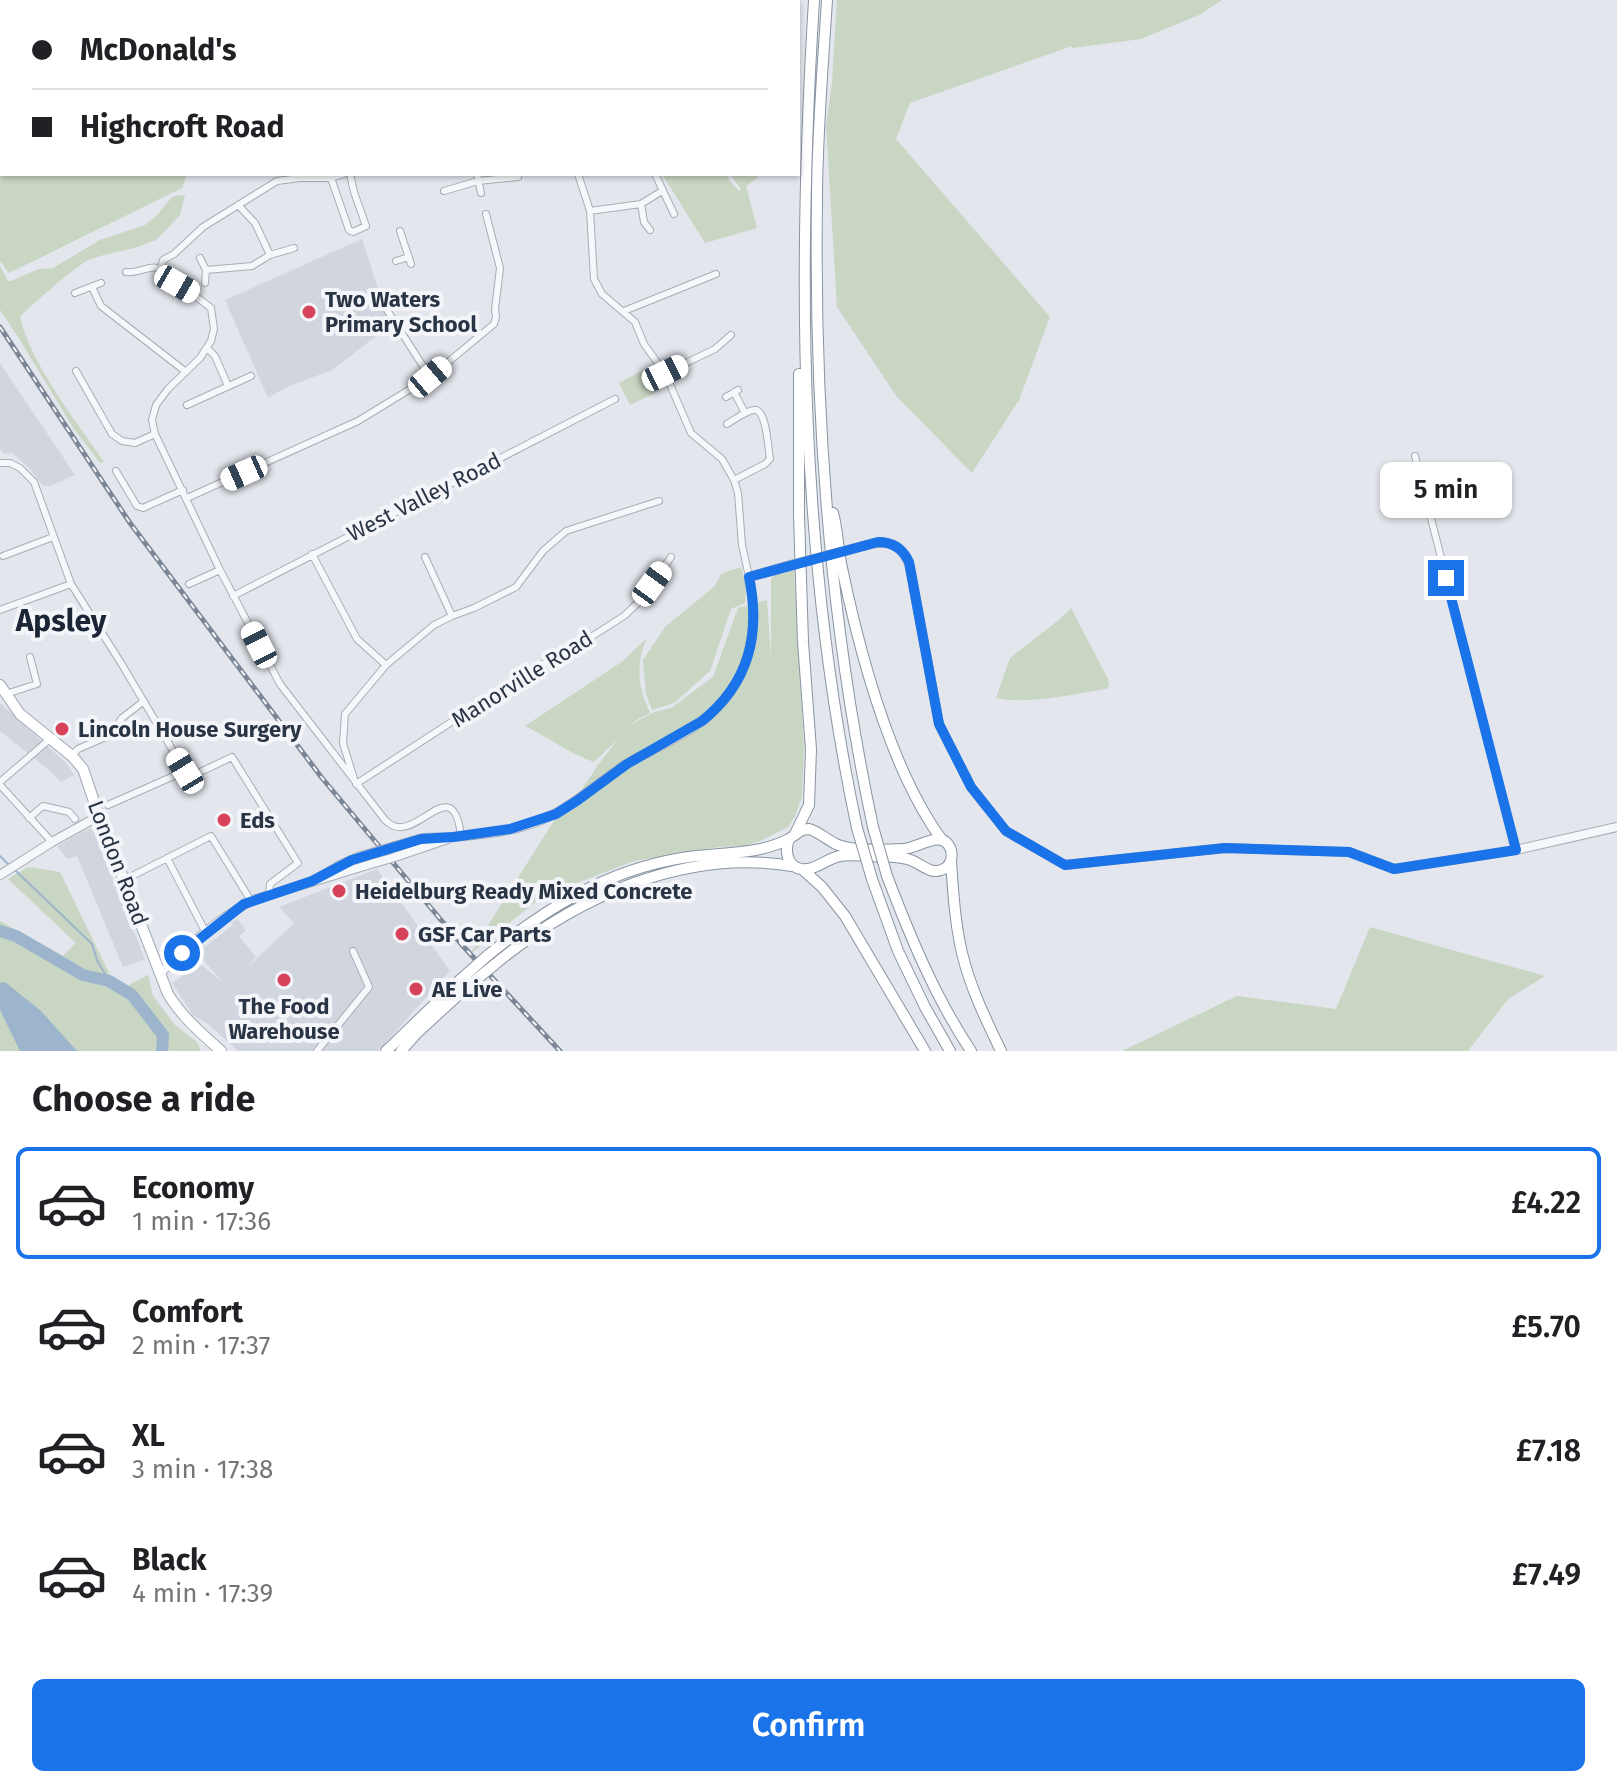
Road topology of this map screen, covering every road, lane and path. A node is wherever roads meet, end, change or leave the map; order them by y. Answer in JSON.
{"nodes":[{"id":1,"x":814,"y":0,"type":"edge"},
{"id":2,"x":827,"y":0,"type":"edge"},
{"id":3,"x":338,"y":176,"type":"edge"},
{"id":4,"x":350,"y":176,"type":"edge"},
{"id":5,"x":579,"y":176,"type":"edge"},
{"id":6,"x":656,"y":176,"type":"edge"},
{"id":7,"x":518,"y":177,"type":"dead end"},
{"id":8,"x":331,"y":178,"type":"junction"},
{"id":9,"x":478,"y":178,"type":"edge"},
{"id":10,"x":444,"y":191,"type":"dead end"},
{"id":11,"x":662,"y":191,"type":"junction"},
{"id":12,"x":481,"y":193,"type":"dead end"},
{"id":13,"x":641,"y":204,"type":"junction"},
{"id":14,"x":238,"y":205,"type":"junction"},
{"id":15,"x":590,"y":211,"type":"junction"},
{"id":16,"x":486,"y":214,"type":"dead end"},
{"id":17,"x":674,"y":214,"type":"dead end"},
{"id":18,"x":650,"y":230,"type":"dead end"},
{"id":19,"x":400,"y":231,"type":"dead end"},
{"id":20,"x":294,"y":248,"type":"dead end"},
{"id":21,"x":270,"y":255,"type":"junction"},
{"id":22,"x":200,"y":258,"type":"dead end"},
{"id":23,"x":396,"y":261,"type":"dead end"},
{"id":24,"x":161,"y":269,"type":"junction"},
{"id":25,"x":206,"y":270,"type":"junction"},
{"id":26,"x":126,"y":272,"type":"dead end"},
{"id":27,"x":716,"y":274,"type":"dead end"},
{"id":28,"x":101,"y":283,"type":"dead end"},
{"id":29,"x":205,"y":283,"type":"dead end"},
{"id":30,"x":92,"y":287,"type":"junction"},
{"id":31,"x":75,"y":293,"type":"dead end"},
{"id":32,"x":804,"y":308,"type":"junction"},
{"id":33,"x":387,"y":310,"type":"dead end"},
{"id":34,"x":624,"y":311,"type":"junction"},
{"id":35,"x":731,"y":335,"type":"dead end"},
{"id":36,"x":207,"y":348,"type":"junction"},
{"id":37,"x":76,"y":371,"type":"dead end"},
{"id":38,"x":186,"y":372,"type":"junction"},
{"id":39,"x":665,"y":373,"type":"junction"},
{"id":40,"x":251,"y":376,"type":"dead end"},
{"id":41,"x":430,"y":377,"type":"junction"},
{"id":42,"x":228,"y":386,"type":"junction"},
{"id":43,"x":99,"y":391,"type":"dead end"},
{"id":44,"x":90,"y":396,"type":"junction"},
{"id":45,"x":726,"y":397,"type":"dead end"},
{"id":46,"x":615,"y":399,"type":"dead end"},
{"id":47,"x":187,"y":405,"type":"dead end"},
{"id":48,"x":745,"y":413,"type":"junction"},
{"id":49,"x":727,"y":424,"type":"dead end"},
{"id":50,"x":155,"y":434,"type":"junction"},
{"id":51,"x":1415,"y":456,"type":"dead end"},
{"id":52,"x":0,"y":463,"type":"edge"},
{"id":53,"x":116,"y":471,"type":"dead end"},
{"id":54,"x":734,"y":480,"type":"junction"},
{"id":55,"x":183,"y":490,"type":"junction"},
{"id":56,"x":826,"y":492,"type":"junction"},
{"id":57,"x":187,"y":498,"type":"junction"},
{"id":58,"x":659,"y":501,"type":"dead end"},
{"id":59,"x":53,"y":537,"type":"junction"},
{"id":60,"x":312,"y":554,"type":"junction"},
{"id":61,"x":3,"y":556,"type":"dead end"},
{"id":62,"x":425,"y":557,"type":"dead end"},
{"id":63,"x":671,"y":557,"type":"dead end"},
{"id":64,"x":220,"y":570,"type":"junction"},
{"id":65,"x":749,"y":577,"type":"junction"},
{"id":66,"x":71,"y":584,"type":"junction"},
{"id":67,"x":189,"y":584,"type":"dead end"},
{"id":68,"x":233,"y":596,"type":"junction"},
{"id":69,"x":0,"y":610,"type":"edge"},
{"id":70,"x":452,"y":616,"type":"junction"},
{"id":71,"x":30,"y":657,"type":"dead end"},
{"id":72,"x":386,"y":665,"type":"junction"},
{"id":73,"x":3,"y":690,"type":"edge"},
{"id":74,"x":144,"y":701,"type":"junction"},
{"id":75,"x":342,"y":735,"type":"junction"},
{"id":76,"x":50,"y":739,"type":"junction"},
{"id":77,"x":324,"y":742,"type":"junction"},
{"id":78,"x":72,"y":756,"type":"junction"},
{"id":79,"x":185,"y":771,"type":"junction"},
{"id":80,"x":0,"y":783,"type":"edge"},
{"id":81,"x":355,"y":783,"type":"junction"},
{"id":82,"x":108,"y":805,"type":"dead end"},
{"id":83,"x":99,"y":816,"type":"junction"},
{"id":84,"x":29,"y":818,"type":"junction"},
{"id":85,"x":75,"y":819,"type":"dead end"},
{"id":86,"x":1617,"y":827,"type":"edge"},
{"id":87,"x":792,"y":836,"type":"junction"},
{"id":88,"x":457,"y":837,"type":"junction"},
{"id":89,"x":942,"y":840,"type":"junction"},
{"id":90,"x":52,"y":842,"type":"junction"},
{"id":91,"x":1516,"y":850,"type":"junction"},
{"id":92,"x":167,"y":858,"type":"junction"},
{"id":93,"x":951,"y":859,"type":"junction"},
{"id":94,"x":797,"y":868,"type":"junction"},
{"id":95,"x":3,"y":874,"type":"edge"},
{"id":96,"x":124,"y":880,"type":"junction"},
{"id":97,"x":312,"y":881,"type":"junction"},
{"id":98,"x":269,"y":895,"type":"junction"},
{"id":99,"x":251,"y":901,"type":"junction"},
{"id":100,"x":206,"y":933,"type":"junction"},
{"id":101,"x":353,"y":951,"type":"dead end"},
{"id":102,"x":491,"y":961,"type":"junction"},
{"id":103,"x":161,"y":973,"type":"junction"},
{"id":104,"x":464,"y":983,"type":"junction"},
{"id":105,"x":221,"y":1051,"type":"edge"},
{"id":106,"x":317,"y":1051,"type":"edge"},
{"id":107,"x":386,"y":1051,"type":"edge"},
{"id":108,"x":401,"y":1051,"type":"edge"},
{"id":109,"x":925,"y":1051,"type":"edge"},
{"id":110,"x":950,"y":1051,"type":"edge"},
{"id":111,"x":971,"y":1051,"type":"edge"},
{"id":112,"x":1001,"y":1051,"type":"edge"}],
"edges":[{"from":1,"to":32,"type":"main road"},
{"from":2,"to":56,"type":"main road"},
{"from":3,"to":8,"type":"street"},
{"from":4,"to":8,"type":"street"},
{"from":5,"to":15,"type":"street"},
{"from":6,"to":11,"type":"street"},
{"from":7,"to":9,"type":"street"},
{"from":8,"to":14,"type":"street"},
{"from":9,"to":10,"type":"street"},
{"from":9,"to":12,"type":"street"},
{"from":11,"to":13,"type":"street"},
{"from":11,"to":17,"type":"street"},
{"from":13,"to":15,"type":"street"},
{"from":13,"to":18,"type":"street"},
{"from":14,"to":21,"type":"street"},
{"from":14,"to":24,"type":"street"},
{"from":15,"to":34,"type":"street"},
{"from":16,"to":41,"type":"street"},
{"from":19,"to":23,"type":"street"},
{"from":20,"to":21,"type":"street"},
{"from":21,"to":25,"type":"street"},
{"from":22,"to":25,"type":"street"},
{"from":24,"to":26,"type":"street"},
{"from":24,"to":36,"type":"street"},
{"from":25,"to":29,"type":"street"},
{"from":27,"to":34,"type":"street"},
{"from":28,"to":30,"type":"street"},
{"from":30,"to":31,"type":"street"},
{"from":30,"to":38,"type":"street"},
{"from":32,"to":87,"type":"main road"},
{"from":32,"to":110,"type":"main road","bridge":true},
{"from":33,"to":41,"type":"street"},
{"from":34,"to":39,"type":"street"},
{"from":35,"to":39,"type":"street"},
{"from":36,"to":38,"type":"street"},
{"from":36,"to":42,"type":"street"},
{"from":37,"to":44,"type":"street"},
{"from":38,"to":50,"type":"street"},
{"from":39,"to":54,"type":"street"},
{"from":40,"to":42,"type":"street"},
{"from":41,"to":57,"type":"street"},
{"from":42,"to":47,"type":"street"},
{"from":43,"to":44,"type":"street"},
{"from":44,"to":50,"type":"street"},
{"from":45,"to":48,"type":"street"},
{"from":46,"to":60,"type":"street","name":"West Valley Road"},
{"from":48,"to":49,"type":"street"},
{"from":48,"to":54,"type":"street"},
{"from":50,"to":55,"type":"street"},
{"from":51,"to":91,"type":"street"},
{"from":52,"to":59,"type":"street"},
{"from":53,"to":55,"type":"street"},
{"from":54,"to":65,"type":"street"},
{"from":55,"to":57,"type":"street"},
{"from":56,"to":89,"type":"main road"},
{"from":56,"to":111,"type":"main road","bridge":true},
{"from":57,"to":64,"type":"street"},
{"from":58,"to":70,"type":"street"},
{"from":59,"to":61,"type":"street"},
{"from":59,"to":66,"type":"street"},
{"from":60,"to":68,"type":"street","name":"West Valley Road"},
{"from":60,"to":72,"type":"street"},
{"from":62,"to":70,"type":"street"},
{"from":63,"to":81,"type":"street","name":"Manorville Road"},
{"from":64,"to":67,"type":"street"},
{"from":64,"to":68,"type":"street"},
{"from":65,"to":88,"type":"street"},
{"from":65,"to":91,"type":"street","bridge":true},
{"from":66,"to":69,"type":"street"},
{"from":66,"to":74,"type":"street"},
{"from":68,"to":77,"type":"street"},
{"from":70,"to":72,"type":"street"},
{"from":71,"to":73,"type":"street"},
{"from":72,"to":75,"type":"street"},
{"from":73,"to":76,"type":"main road","name":"London Road"},
{"from":74,"to":78,"type":"street"},
{"from":74,"to":79,"type":"street"},
{"from":75,"to":77,"type":"street"},
{"from":75,"to":81,"type":"street"},
{"from":76,"to":78,"type":"main road","name":"London Road"},
{"from":76,"to":80,"type":"street"},
{"from":77,"to":81,"type":"street"},
{"from":78,"to":83,"type":"main road","name":"London Road"},
{"from":79,"to":82,"type":"street"},
{"from":79,"to":98,"type":"street"},
{"from":80,"to":84,"type":"street"},
{"from":81,"to":88,"type":"street"},
{"from":83,"to":90,"type":"street"},
{"from":83,"to":96,"type":"main road","name":"London Road"},
{"from":84,"to":85,"type":"street"},
{"from":84,"to":90,"type":"street"},
{"from":86,"to":91,"type":"street"},
{"from":87,"to":89,"type":"main road"},
{"from":87,"to":94,"type":"main road"},
{"from":87,"to":102,"type":"main road"},
{"from":88,"to":97,"type":"street","bridge":true},
{"from":88,"to":97,"type":"street","bridge":true},
{"from":89,"to":93,"type":"main road"},
{"from":90,"to":95,"type":"street"},
{"from":92,"to":96,"type":"street"},
{"from":92,"to":99,"type":"street"},
{"from":92,"to":100,"type":"street"},
{"from":93,"to":94,"type":"main road"},
{"from":93,"to":112,"type":"main road"},
{"from":94,"to":102,"type":"main road"},
{"from":94,"to":109,"type":"main road"},
{"from":96,"to":103,"type":"main road","name":"London Road"},
{"from":97,"to":98,"type":"street"},
{"from":98,"to":99,"type":"street"},
{"from":99,"to":100,"type":"street"},
{"from":100,"to":103,"type":"street"},
{"from":101,"to":106,"type":"street"},
{"from":102,"to":104,"type":"main road","bridge":true},
{"from":103,"to":105,"type":"main road","name":"London Road"},
{"from":104,"to":107,"type":"main road"},
{"from":104,"to":108,"type":"main road"}]}
